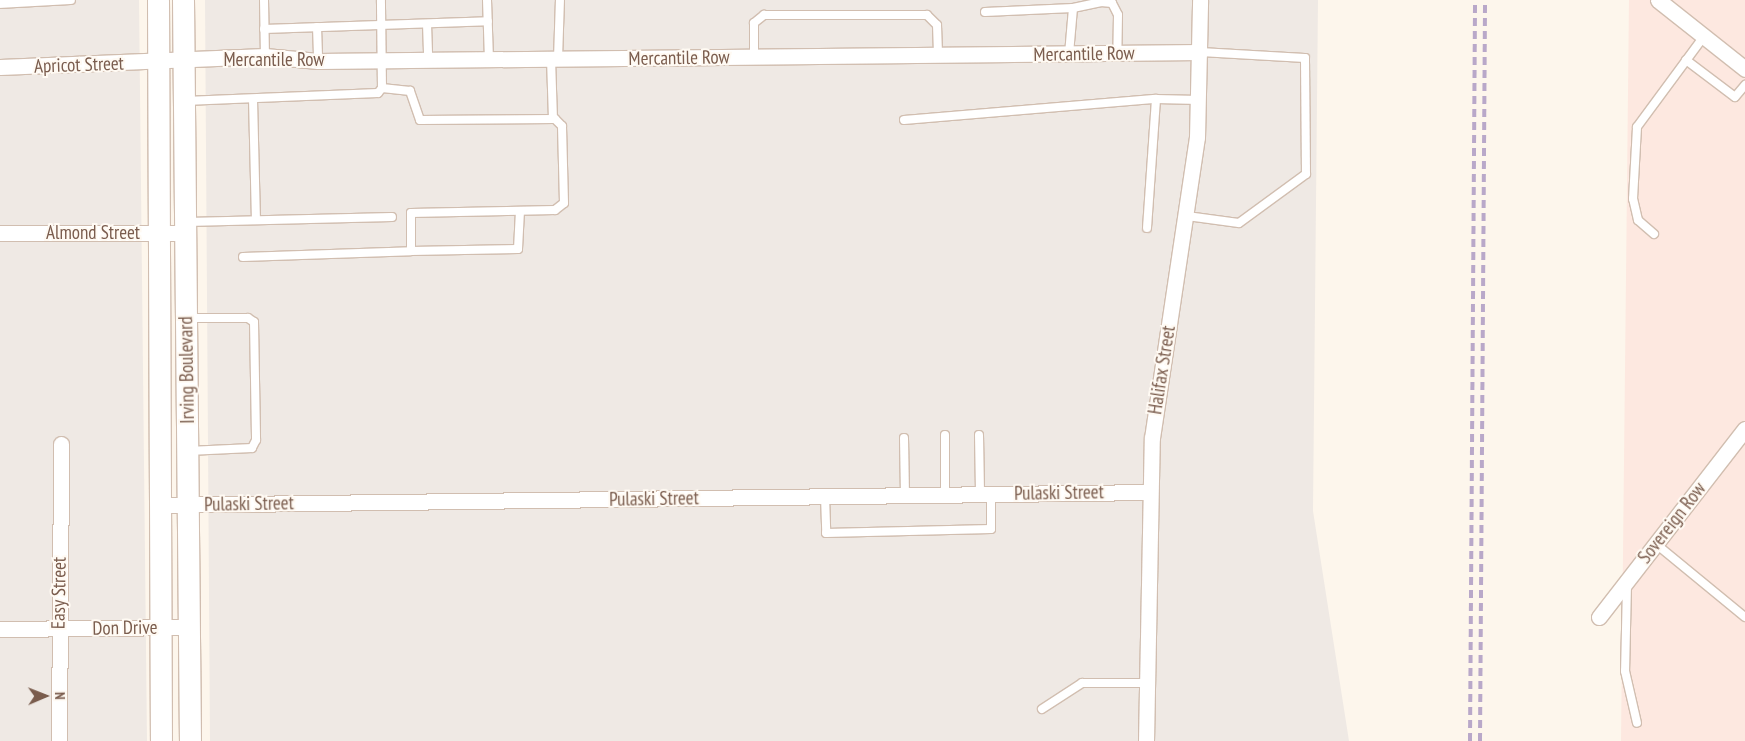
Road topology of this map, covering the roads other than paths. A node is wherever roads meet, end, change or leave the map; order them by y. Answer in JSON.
{"nodes":[{"id":1,"x":71,"y":0,"type":"edge"},
{"id":2,"x":158,"y":0,"type":"edge"},
{"id":3,"x":183,"y":0,"type":"edge"},
{"id":4,"x":264,"y":0,"type":"edge"},
{"id":5,"x":381,"y":0,"type":"edge"},
{"id":6,"x":487,"y":0,"type":"edge"},
{"id":7,"x":560,"y":0,"type":"edge"},
{"id":8,"x":1200,"y":0,"type":"edge"},
{"id":9,"x":1667,"y":2,"type":"edge"},
{"id":10,"x":0,"y":4,"type":"edge"},
{"id":11,"x":1073,"y":8,"type":"junction"},
{"id":12,"x":985,"y":12,"type":"dead end"},
{"id":13,"x":488,"y":21,"type":"junction"},
{"id":14,"x":427,"y":24,"type":"junction"},
{"id":15,"x":382,"y":26,"type":"junction"},
{"id":16,"x":317,"y":27,"type":"junction"},
{"id":17,"x":264,"y":28,"type":"junction"},
{"id":18,"x":1704,"y":36,"type":"junction"},
{"id":19,"x":1200,"y":52,"type":"junction"},
{"id":20,"x":1069,"y":54,"type":"junction"},
{"id":21,"x":1117,"y":54,"type":"junction"},
{"id":22,"x":265,"y":56,"type":"junction"},
{"id":23,"x":938,"y":56,"type":"junction"},
{"id":24,"x":754,"y":57,"type":"junction"},
{"id":25,"x":555,"y":59,"type":"junction"},
{"id":26,"x":383,"y":60,"type":"junction"},
{"id":27,"x":428,"y":60,"type":"junction"},
{"id":28,"x":489,"y":60,"type":"junction"},
{"id":29,"x":1686,"y":60,"type":"junction"},
{"id":30,"x":318,"y":61,"type":"junction"},
{"id":31,"x":159,"y":62,"type":"junction"},
{"id":32,"x":183,"y":62,"type":"junction"},
{"id":33,"x":0,"y":67,"type":"edge"},
{"id":34,"x":1745,"y":69,"type":"edge"},
{"id":35,"x":1745,"y":85,"type":"edge"},
{"id":36,"x":382,"y":88,"type":"junction"},
{"id":37,"x":253,"y":99,"type":"junction"},
{"id":38,"x":1156,"y":99,"type":"junction"},
{"id":39,"x":1200,"y":100,"type":"junction"},
{"id":40,"x":184,"y":101,"type":"junction"},
{"id":41,"x":553,"y":119,"type":"junction"},
{"id":42,"x":904,"y":120,"type":"dead end"},
{"id":43,"x":520,"y":211,"type":"junction"},
{"id":44,"x":1187,"y":216,"type":"junction"},
{"id":45,"x":392,"y":217,"type":"dead end"},
{"id":46,"x":256,"y":220,"type":"junction"},
{"id":47,"x":185,"y":227,"type":"junction"},
{"id":48,"x":1147,"y":228,"type":"dead end"},
{"id":49,"x":0,"y":233,"type":"edge"},
{"id":50,"x":161,"y":233,"type":"junction"},
{"id":51,"x":1654,"y":234,"type":"dead end"},
{"id":52,"x":411,"y":251,"type":"junction"},
{"id":53,"x":243,"y":257,"type":"dead end"},
{"id":54,"x":186,"y":318,"type":"junction"},
{"id":55,"x":1745,"y":429,"type":"edge"},
{"id":56,"x":945,"y":435,"type":"dead end"},
{"id":57,"x":979,"y":435,"type":"dead end"},
{"id":58,"x":904,"y":438,"type":"dead end"},
{"id":59,"x":61,"y":444,"type":"dead end"},
{"id":60,"x":188,"y":451,"type":"junction"},
{"id":61,"x":1148,"y":492,"type":"junction"},
{"id":62,"x":986,"y":494,"type":"junction"},
{"id":63,"x":945,"y":495,"type":"junction"},
{"id":64,"x":825,"y":496,"type":"junction"},
{"id":65,"x":905,"y":496,"type":"junction"},
{"id":66,"x":189,"y":505,"type":"junction"},
{"id":67,"x":160,"y":506,"type":"junction"},
{"id":68,"x":1656,"y":544,"type":"junction"},
{"id":69,"x":1627,"y":581,"type":"junction"},
{"id":70,"x":1745,"y":616,"type":"edge"},
{"id":71,"x":1599,"y":617,"type":"dead end"},
{"id":72,"x":189,"y":627,"type":"junction"},
{"id":73,"x":161,"y":628,"type":"junction"},
{"id":74,"x":0,"y":629,"type":"edge"},
{"id":75,"x":58,"y":629,"type":"junction"},
{"id":76,"x":1146,"y":683,"type":"junction"},
{"id":77,"x":1042,"y":709,"type":"dead end"},
{"id":78,"x":1637,"y":723,"type":"dead end"},
{"id":79,"x":59,"y":741,"type":"edge"},
{"id":80,"x":161,"y":741,"type":"edge"},
{"id":81,"x":190,"y":741,"type":"edge"},
{"id":82,"x":1146,"y":741,"type":"edge"}],
"edges":[{"from":1,"to":10,"type":"lane"},
{"from":2,"to":31,"type":"main road","name":"Irving Boulevard"},
{"from":3,"to":32,"type":"main road","name":"Irving Boulevard"},
{"from":4,"to":17,"type":"lane"},
{"from":5,"to":15,"type":"lane"},
{"from":6,"to":13,"type":"lane"},
{"from":7,"to":25,"type":"lane"},
{"from":8,"to":19,"type":"street","name":"Halifax Street"},
{"from":9,"to":18,"type":"street"},
{"from":11,"to":12,"type":"lane"},
{"from":11,"to":20,"type":"lane"},
{"from":11,"to":21,"type":"lane"},
{"from":13,"to":14,"type":"lane"},
{"from":13,"to":28,"type":"lane"},
{"from":14,"to":15,"type":"lane"},
{"from":14,"to":27,"type":"lane"},
{"from":15,"to":16,"type":"lane"},
{"from":15,"to":26,"type":"lane"},
{"from":16,"to":17,"type":"lane"},
{"from":16,"to":30,"type":"lane"},
{"from":17,"to":22,"type":"lane"},
{"from":18,"to":29,"type":"lane"},
{"from":18,"to":34,"type":"street"},
{"from":19,"to":21,"type":"street","name":"Mercantile Row"},
{"from":19,"to":39,"type":"street","name":"Halifax Street"},
{"from":19,"to":44,"type":"lane"},
{"from":20,"to":21,"type":"street","name":"Mercantile Row"},
{"from":20,"to":23,"type":"street","name":"Mercantile Row"},
{"from":22,"to":30,"type":"street","name":"Mercantile Row"},
{"from":22,"to":32,"type":"street","name":"Mercantile Row"},
{"from":23,"to":24,"type":"street","name":"Mercantile Row"},
{"from":23,"to":24,"type":"lane"},
{"from":24,"to":25,"type":"street","name":"Mercantile Row"},
{"from":25,"to":28,"type":"street","name":"Mercantile Row"},
{"from":25,"to":41,"type":"lane"},
{"from":26,"to":27,"type":"street","name":"Mercantile Row"},
{"from":26,"to":30,"type":"street","name":"Mercantile Row"},
{"from":26,"to":36,"type":"lane"},
{"from":27,"to":28,"type":"street","name":"Mercantile Row"},
{"from":29,"to":35,"type":"lane"},
{"from":29,"to":51,"type":"lane"},
{"from":31,"to":32,"type":"street","name":"Mercantile Row"},
{"from":31,"to":33,"type":"street","name":"Apricot Street"},
{"from":31,"to":50,"type":"main road","name":"Irving Boulevard"},
{"from":32,"to":40,"type":"main road","name":"Irving Boulevard"},
{"from":36,"to":37,"type":"lane"},
{"from":36,"to":41,"type":"lane"},
{"from":37,"to":40,"type":"lane"},
{"from":37,"to":46,"type":"lane"},
{"from":38,"to":39,"type":"lane"},
{"from":38,"to":42,"type":"lane"},
{"from":38,"to":48,"type":"lane"},
{"from":39,"to":44,"type":"street","name":"Halifax Street"},
{"from":40,"to":47,"type":"main road","name":"Irving Boulevard"},
{"from":41,"to":43,"type":"lane"},
{"from":43,"to":52,"type":"lane"},
{"from":43,"to":52,"type":"lane"},
{"from":44,"to":61,"type":"street","name":"Halifax Street"},
{"from":45,"to":46,"type":"lane"},
{"from":46,"to":47,"type":"lane"},
{"from":47,"to":50,"type":"street","name":"Almond Street"},
{"from":47,"to":54,"type":"main road","name":"Irving Boulevard"},
{"from":49,"to":50,"type":"street","name":"Almond Street"},
{"from":50,"to":67,"type":"main road","name":"Irving Boulevard"},
{"from":52,"to":53,"type":"lane"},
{"from":54,"to":60,"type":"main road","name":"Irving Boulevard"},
{"from":54,"to":60,"type":"lane"},
{"from":55,"to":68,"type":"street","name":"Sovereign Row"},
{"from":56,"to":63,"type":"lane"},
{"from":57,"to":62,"type":"lane"},
{"from":58,"to":65,"type":"lane"},
{"from":59,"to":75,"type":"street","name":"Easy Street"},
{"from":60,"to":66,"type":"main road","name":"Irving Boulevard"},
{"from":61,"to":62,"type":"street","name":"Pulaski Street"},
{"from":61,"to":76,"type":"street","name":"Halifax Street"},
{"from":62,"to":63,"type":"street","name":"Pulaski Street"},
{"from":62,"to":64,"type":"lane"},
{"from":63,"to":65,"type":"street","name":"Pulaski Street"},
{"from":64,"to":65,"type":"street","name":"Pulaski Street"},
{"from":64,"to":66,"type":"street","name":"Pulaski Street"},
{"from":66,"to":67,"type":"street","name":"Pulaski Street"},
{"from":66,"to":72,"type":"main road","name":"Irving Boulevard"},
{"from":67,"to":73,"type":"main road","name":"Irving Boulevard"},
{"from":68,"to":69,"type":"street","name":"Sovereign Row"},
{"from":68,"to":70,"type":"lane"},
{"from":69,"to":71,"type":"street","name":"Sovereign Row"},
{"from":69,"to":78,"type":"lane"},
{"from":72,"to":73,"type":"street","name":"Don Drive"},
{"from":72,"to":81,"type":"main road","name":"Irving Boulevard"},
{"from":73,"to":75,"type":"street","name":"Don Drive"},
{"from":73,"to":80,"type":"main road","name":"Irving Boulevard"},
{"from":74,"to":75,"type":"street","name":"Don Drive"},
{"from":75,"to":79,"type":"street","name":"Easy Street"},
{"from":76,"to":77,"type":"lane"},
{"from":76,"to":82,"type":"street","name":"Halifax Street"}]}
